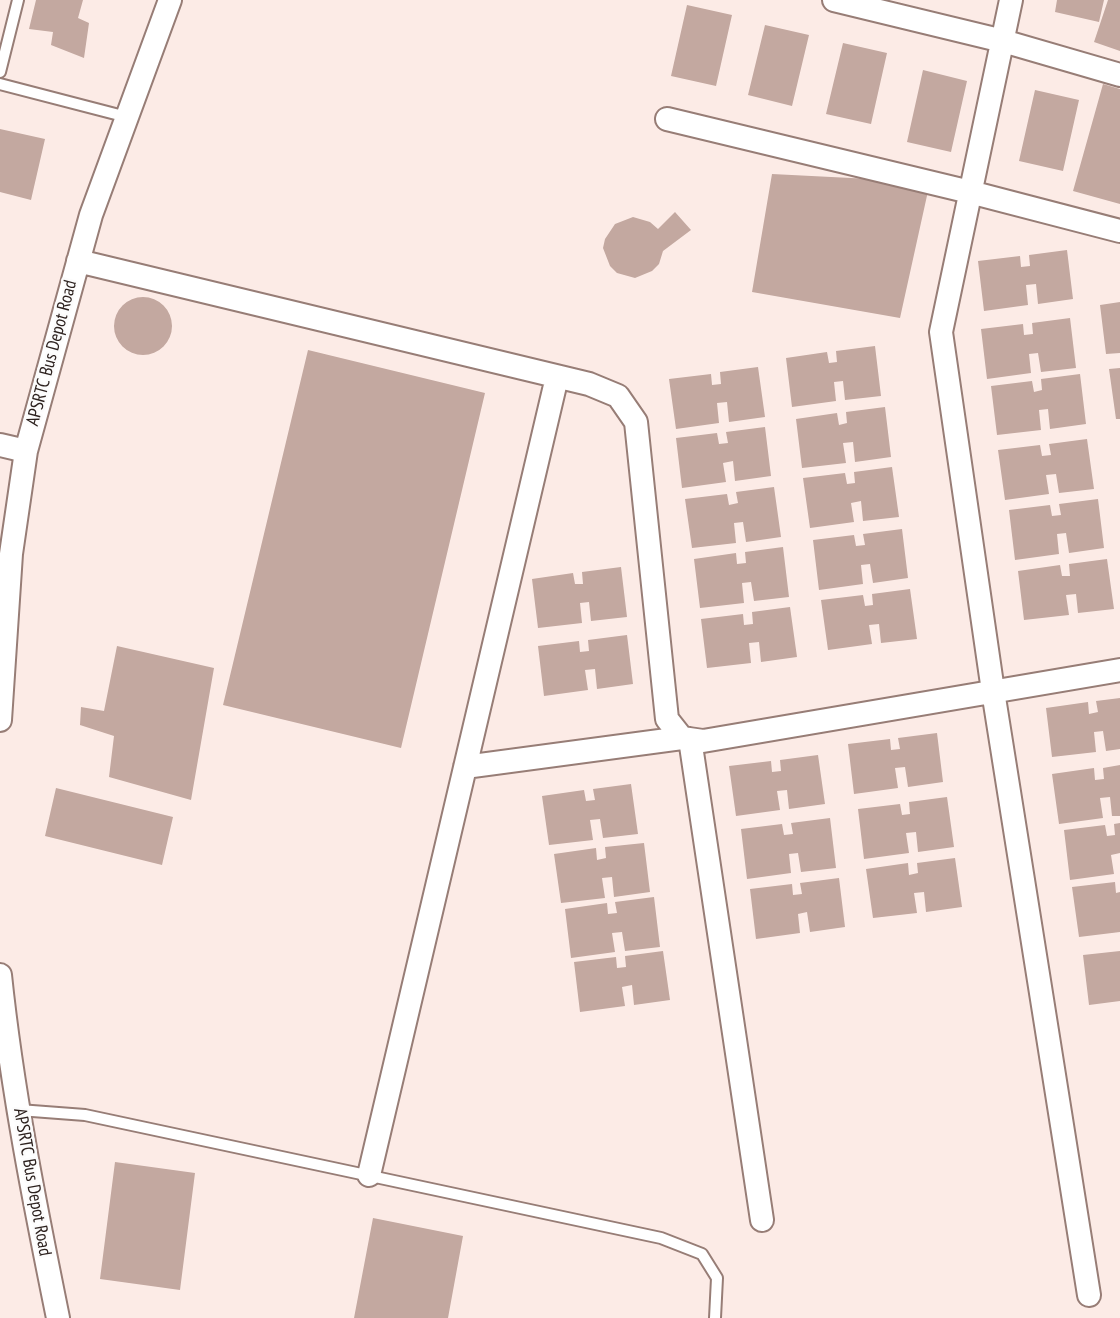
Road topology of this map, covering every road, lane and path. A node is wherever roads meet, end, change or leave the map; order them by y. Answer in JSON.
{"nodes":[{"id":1,"x":18,"y":0,"type":"edge"},
{"id":2,"x":170,"y":0,"type":"edge"},
{"id":3,"x":834,"y":0,"type":"edge"},
{"id":4,"x":1011,"y":0,"type":"edge"},
{"id":5,"x":1003,"y":41,"type":"junction"},
{"id":6,"x":0,"y":72,"type":"edge"},
{"id":7,"x":1120,"y":75,"type":"edge"},
{"id":8,"x":0,"y":84,"type":"edge"},
{"id":9,"x":127,"y":117,"type":"junction"},
{"id":10,"x":667,"y":119,"type":"dead end"},
{"id":11,"x":970,"y":192,"type":"junction"},
{"id":12,"x":1120,"y":231,"type":"edge"},
{"id":13,"x":78,"y":261,"type":"junction"},
{"id":14,"x":557,"y":377,"type":"junction"},
{"id":15,"x":0,"y":445,"type":"edge"},
{"id":16,"x":26,"y":451,"type":"junction"},
{"id":17,"x":1120,"y":670,"type":"edge"},
{"id":18,"x":993,"y":691,"type":"junction"},
{"id":19,"x":0,"y":720,"type":"edge"},
{"id":20,"x":686,"y":738,"type":"junction"},
{"id":21,"x":465,"y":767,"type":"junction"},
{"id":22,"x":0,"y":975,"type":"edge"},
{"id":23,"x":19,"y":1110,"type":"junction"},
{"id":24,"x":369,"y":1175,"type":"junction"},
{"id":25,"x":762,"y":1220,"type":"dead end"},
{"id":26,"x":1089,"y":1295,"type":"dead end"},
{"id":27,"x":58,"y":1318,"type":"edge"},
{"id":28,"x":715,"y":1318,"type":"edge"}],
"edges":[{"from":1,"to":6,"type":"lane"},
{"from":2,"to":9,"type":"street","name":"APSRTC Bus Depot Road"},
{"from":3,"to":5,"type":"street"},
{"from":4,"to":5,"type":"street"},
{"from":5,"to":7,"type":"street"},
{"from":5,"to":11,"type":"street"},
{"from":8,"to":9,"type":"lane"},
{"from":9,"to":13,"type":"street","name":"APSRTC Bus Depot Road"},
{"from":10,"to":11,"type":"street"},
{"from":11,"to":12,"type":"street"},
{"from":11,"to":18,"type":"street"},
{"from":13,"to":14,"type":"street"},
{"from":13,"to":16,"type":"street","name":"APSRTC Bus Depot Road"},
{"from":14,"to":20,"type":"street"},
{"from":14,"to":21,"type":"street"},
{"from":15,"to":16,"type":"street"},
{"from":16,"to":19,"type":"street","name":"APSRTC Bus Depot Road"},
{"from":17,"to":18,"type":"street"},
{"from":18,"to":20,"type":"street"},
{"from":18,"to":26,"type":"street"},
{"from":20,"to":21,"type":"street"},
{"from":20,"to":25,"type":"street"},
{"from":21,"to":24,"type":"street"},
{"from":22,"to":23,"type":"street","name":"APSRTC Bus Depot Road"},
{"from":23,"to":24,"type":"lane"},
{"from":23,"to":27,"type":"street","name":"APSRTC Bus Depot Road"},
{"from":24,"to":28,"type":"lane"}]}
